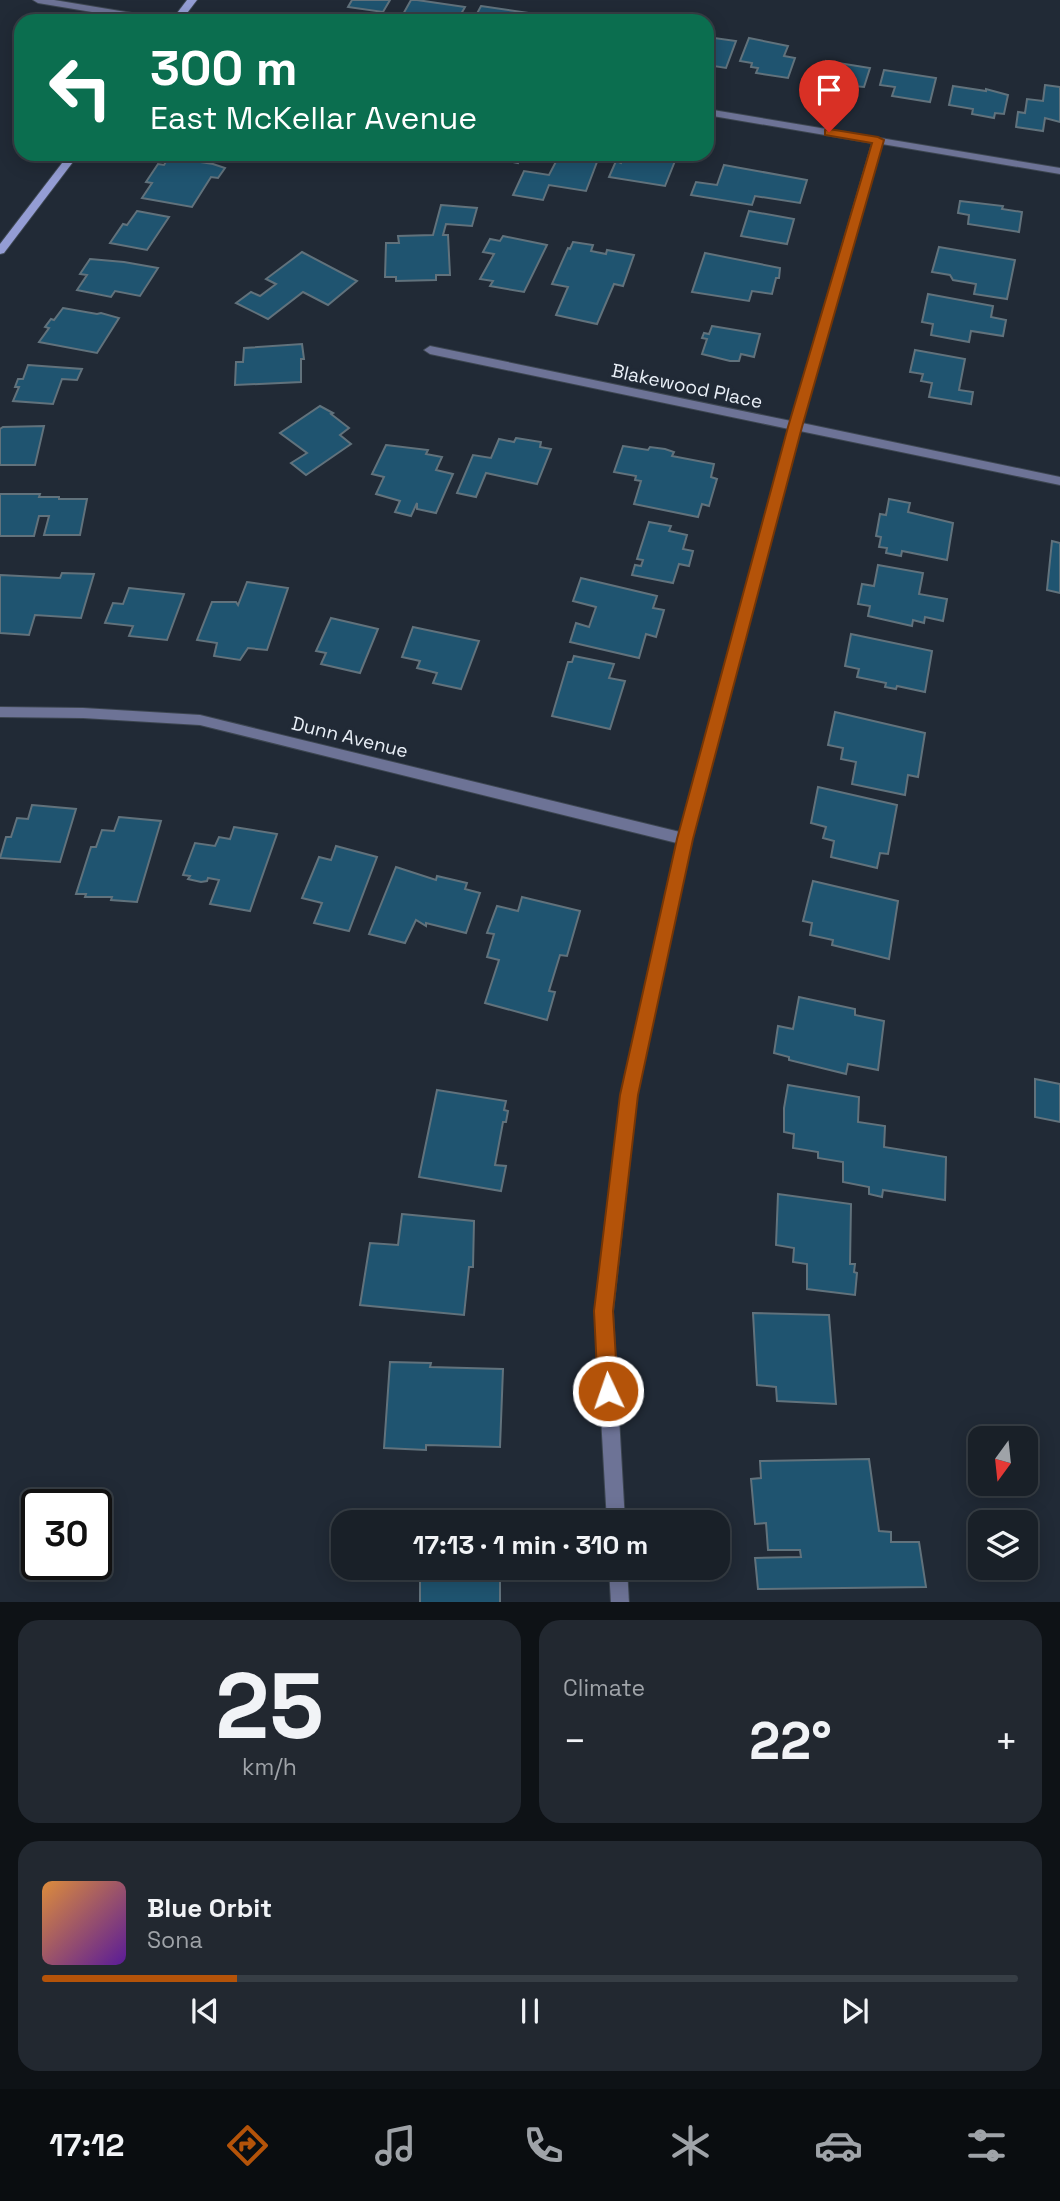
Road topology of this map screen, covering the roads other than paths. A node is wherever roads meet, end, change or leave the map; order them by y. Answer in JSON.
{"nodes":[{"id":1,"x":38,"y":0,"type":"edge"},
{"id":2,"x":192,"y":0,"type":"edge"},
{"id":3,"x":121,"y":14,"type":"edge"},
{"id":4,"x":181,"y":14,"type":"edge"},
{"id":5,"x":714,"y":113,"type":"edge"},
{"id":6,"x":878,"y":140,"type":"junction"},
{"id":7,"x":69,"y":161,"type":"edge"},
{"id":8,"x":1060,"y":171,"type":"edge"},
{"id":9,"x":0,"y":251,"type":"edge"},
{"id":10,"x":430,"y":350,"type":"dead end"},
{"id":11,"x":795,"y":427,"type":"junction"},
{"id":12,"x":1060,"y":481,"type":"edge"},
{"id":13,"x":0,"y":712,"type":"edge"},
{"id":14,"x":685,"y":839,"type":"junction"},
{"id":15,"x":615,"y":1510,"type":"edge"},
{"id":16,"x":619,"y":1580,"type":"edge"},
{"id":17,"x":620,"y":1602,"type":"edge"}],
"edges":[{"from":1,"to":3,"type":"street"},
{"from":2,"to":4,"type":"street"},
{"from":5,"to":6,"type":"street"},
{"from":6,"to":8,"type":"street"},
{"from":6,"to":11,"type":"street"},
{"from":7,"to":9,"type":"street"},
{"from":10,"to":11,"type":"street","name":"Blakewood Place"},
{"from":11,"to":12,"type":"street","name":"Blakewood Place"},
{"from":11,"to":14,"type":"street"},
{"from":13,"to":14,"type":"street","name":"Dunn Avenue"},
{"from":14,"to":15,"type":"street"},
{"from":16,"to":17,"type":"street"}]}
